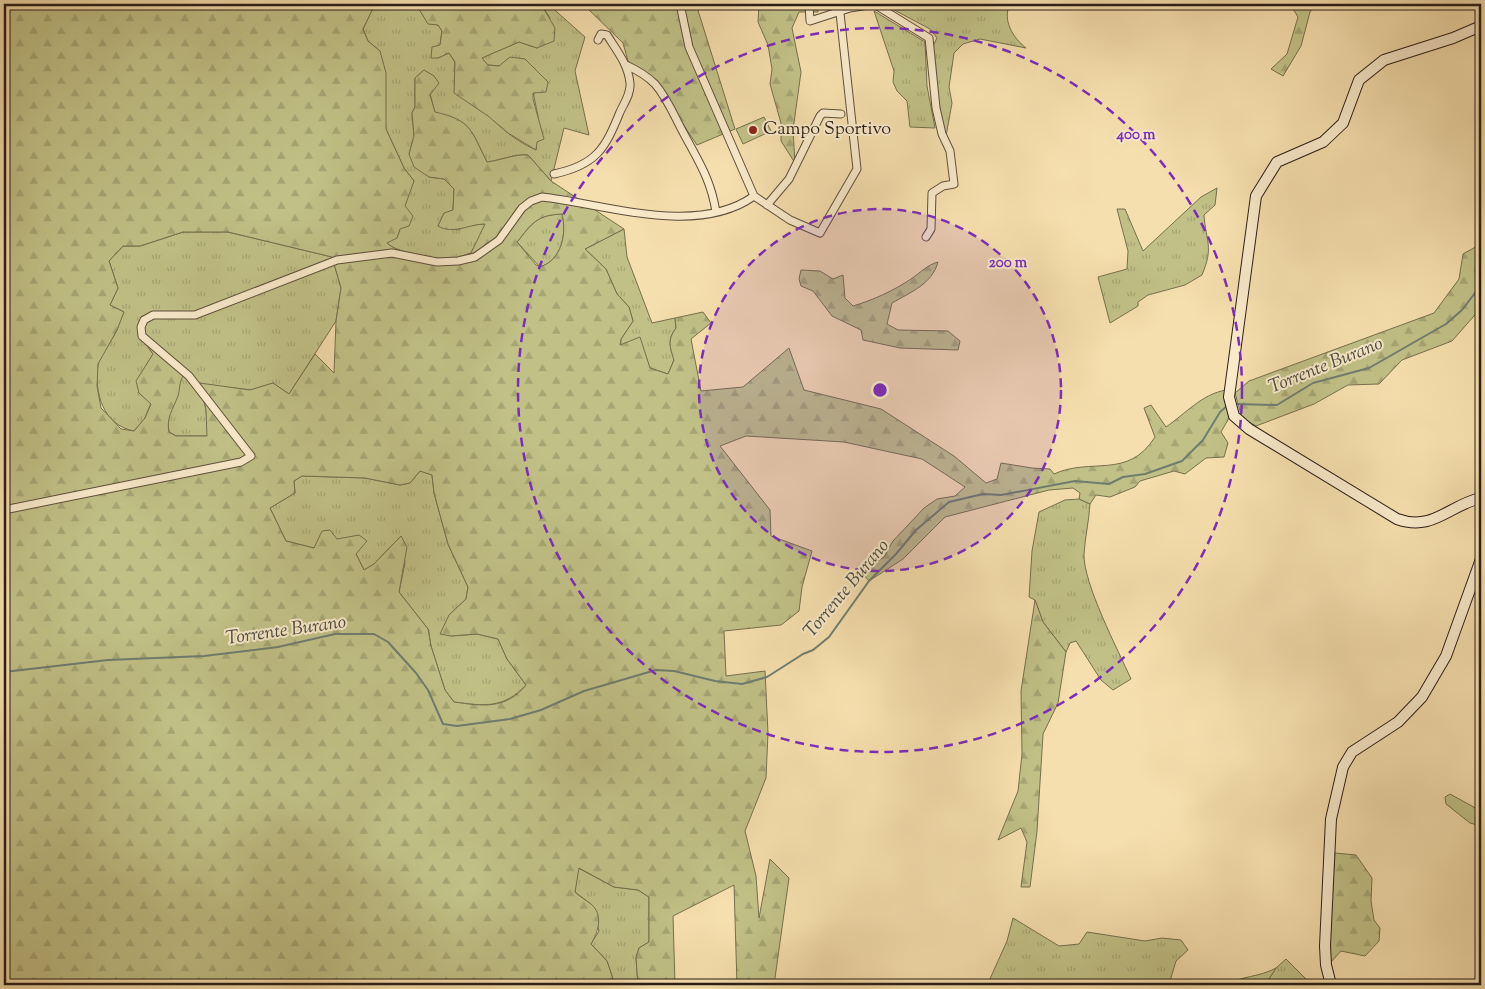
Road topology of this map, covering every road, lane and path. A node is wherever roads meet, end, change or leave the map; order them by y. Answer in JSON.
{"nodes":[{"id":1,"x":680,"y":4,"type":"edge"},
{"id":2,"x":809,"y":4,"type":"edge"},
{"id":3,"x":839,"y":8,"type":"edge"},
{"id":4,"x":1481,"y":26,"type":"edge"},
{"id":5,"x":598,"y":40,"type":"dead end"},
{"id":6,"x":626,"y":65,"type":"junction"},
{"id":7,"x":841,"y":114,"type":"dead end"},
{"id":8,"x":554,"y":174,"type":"dead end"},
{"id":9,"x":754,"y":196,"type":"junction"},
{"id":10,"x":768,"y":205,"type":"junction"},
{"id":11,"x":716,"y":212,"type":"junction"},
{"id":12,"x":926,"y":237,"type":"dead end"},
{"id":13,"x":1481,"y":498,"type":"edge"},
{"id":14,"x":1468,"y":504,"type":"junction"},
{"id":15,"x":1481,"y":506,"type":"edge"},
{"id":16,"x":4,"y":510,"type":"edge"},
{"id":17,"x":1481,"y":559,"type":"edge"},
{"id":18,"x":1331,"y":985,"type":"edge"}],
"edges":[{"from":1,"to":9,"type":"street"},
{"from":2,"to":3,"type":"street"},
{"from":3,"to":10,"type":"street"},
{"from":3,"to":12,"type":"street"},
{"from":4,"to":14,"type":"main road"},
{"from":5,"to":6,"type":"street"},
{"from":6,"to":8,"type":"street"},
{"from":6,"to":11,"type":"street"},
{"from":7,"to":10,"type":"street"},
{"from":9,"to":10,"type":"street"},
{"from":9,"to":11,"type":"street"},
{"from":11,"to":16,"type":"street"},
{"from":13,"to":14,"type":"main road"},
{"from":14,"to":15,"type":"main road"},
{"from":17,"to":18,"type":"main road"}]}
